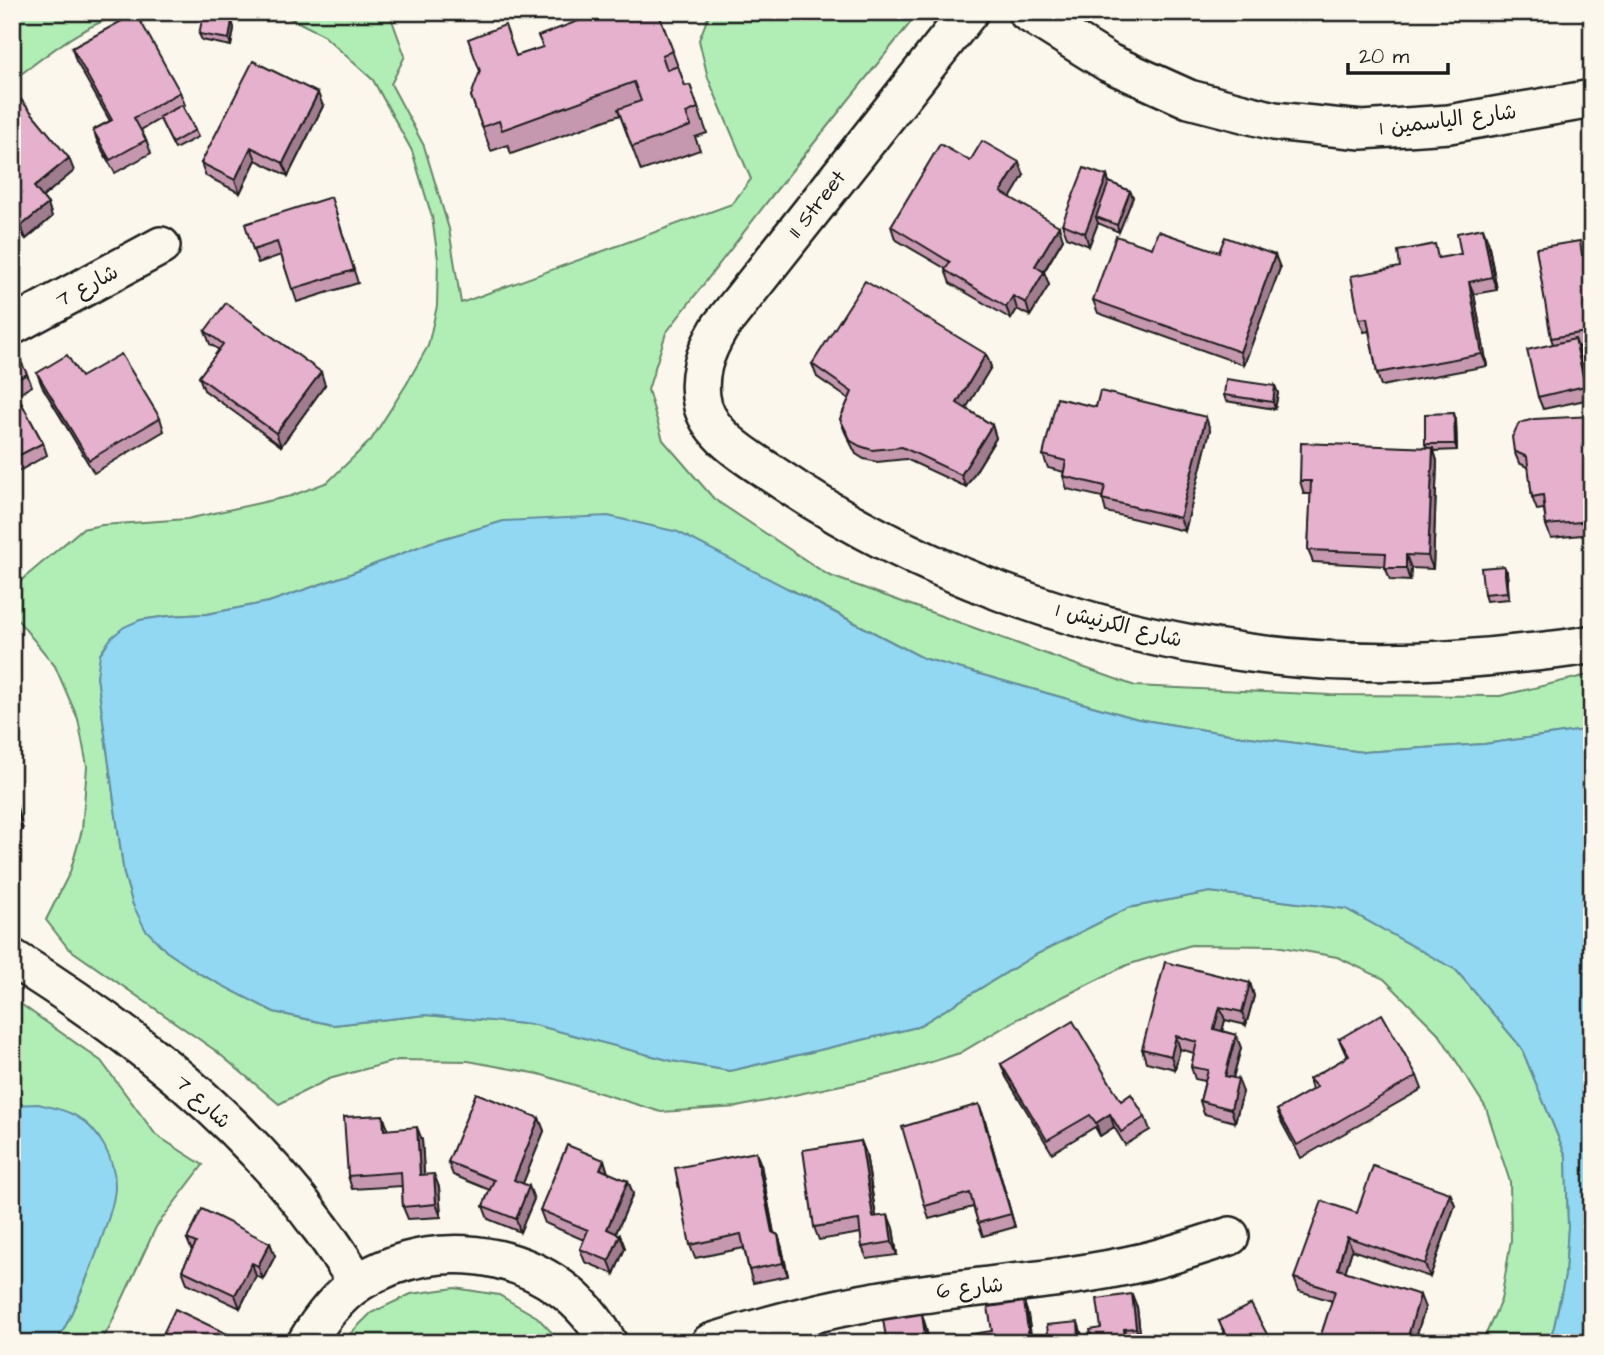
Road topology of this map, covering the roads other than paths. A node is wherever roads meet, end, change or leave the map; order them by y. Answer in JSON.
{"nodes":[{"id":1,"x":969,"y":12,"type":"edge"},
{"id":2,"x":1031,"y":13,"type":"edge"},
{"id":3,"x":1592,"y":99,"type":"edge"},
{"id":4,"x":161,"y":246,"type":"dead end"},
{"id":5,"x":12,"y":326,"type":"edge"},
{"id":6,"x":704,"y":410,"type":"joint"},
{"id":7,"x":1592,"y":644,"type":"edge"},
{"id":8,"x":12,"y":958,"type":"edge"},
{"id":9,"x":1230,"y":1236,"type":"dead end"},
{"id":10,"x":358,"y":1283,"type":"junction"},
{"id":11,"x":306,"y":1343,"type":"edge"},
{"id":12,"x":608,"y":1343,"type":"edge"},
{"id":13,"x":709,"y":1343,"type":"edge"}],
"edges":[{"from":1,"to":6,"type":"street","name":"11 Street"},
{"from":2,"to":3,"type":"street","name":"شارع الياسمين 1"},
{"from":4,"to":5,"type":"street","name":"شارع 7"},
{"from":6,"to":7,"type":"street","name":"شارع الكرنيش 1"},
{"from":8,"to":10,"type":"street","name":"شارع 7"},
{"from":9,"to":13,"type":"street","name":"شارع 6"},
{"from":10,"to":11,"type":"street"},
{"from":10,"to":12,"type":"street"}]}
